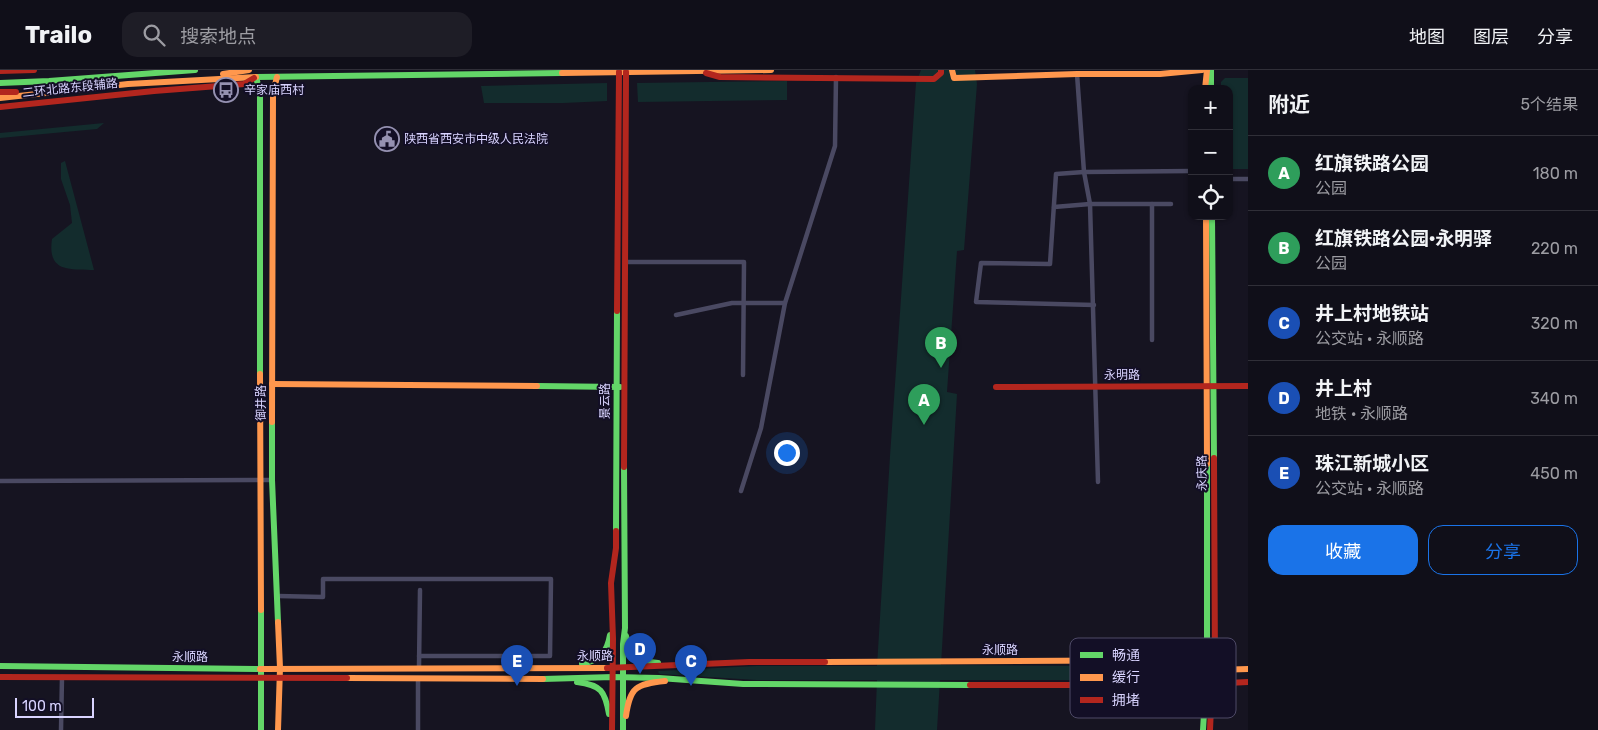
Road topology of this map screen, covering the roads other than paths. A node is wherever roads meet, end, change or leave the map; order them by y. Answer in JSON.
{"nodes":[{"id":1,"x":34,"y":70,"type":"edge"},
{"id":2,"x":195,"y":70,"type":"edge"},
{"id":3,"x":249,"y":70,"type":"edge"},
{"id":4,"x":699,"y":70,"type":"edge"},
{"id":5,"x":771,"y":70,"type":"edge"},
{"id":6,"x":1202,"y":70,"type":"edge"},
{"id":7,"x":1207,"y":70,"type":"edge"},
{"id":8,"x":1211,"y":70,"type":"edge"},
{"id":9,"x":941,"y":71,"type":"edge"},
{"id":10,"x":952,"y":71,"type":"edge"},
{"id":11,"x":0,"y":72,"type":"edge"},
{"id":12,"x":619,"y":72,"type":"junction"},
{"id":13,"x":626,"y":72,"type":"junction"},
{"id":14,"x":1077,"y":74,"type":"junction"},
{"id":15,"x":277,"y":76,"type":"junction"},
{"id":16,"x":256,"y":77,"type":"junction"},
{"id":17,"x":836,"y":77,"type":"junction"},
{"id":18,"x":189,"y":79,"type":"junction"},
{"id":19,"x":0,"y":83,"type":"edge"},
{"id":20,"x":1205,"y":85,"type":"edge"},
{"id":21,"x":1211,"y":85,"type":"edge"},
{"id":22,"x":65,"y":90,"type":"junction"},
{"id":23,"x":0,"y":92,"type":"edge"},
{"id":24,"x":0,"y":98,"type":"edge"},
{"id":25,"x":0,"y":107,"type":"edge"},
{"id":26,"x":1188,"y":171,"type":"edge"},
{"id":27,"x":1084,"y":172,"type":"junction"},
{"id":28,"x":1233,"y":179,"type":"edge"},
{"id":29,"x":1248,"y":179,"type":"edge"},
{"id":30,"x":1090,"y":204,"type":"junction"},
{"id":31,"x":1152,"y":204,"type":"junction"},
{"id":32,"x":1171,"y":204,"type":"dead end"},
{"id":33,"x":1054,"y":207,"type":"junction"},
{"id":34,"x":1206,"y":220,"type":"edge"},
{"id":35,"x":1212,"y":220,"type":"edge"},
{"id":36,"x":625,"y":262,"type":"junction"},
{"id":37,"x":744,"y":303,"type":"junction"},
{"id":38,"x":785,"y":303,"type":"junction"},
{"id":39,"x":1094,"y":305,"type":"junction"},
{"id":40,"x":676,"y":315,"type":"dead end"},
{"id":41,"x":1152,"y":340,"type":"dead end"},
{"id":42,"x":743,"y":375,"type":"dead end"},
{"id":43,"x":272,"y":384,"type":"junction"},
{"id":44,"x":1094,"y":386,"type":"junction"},
{"id":45,"x":1209,"y":386,"type":"junction"},
{"id":46,"x":1248,"y":386,"type":"edge"},
{"id":47,"x":620,"y":387,"type":"junction"},
{"id":48,"x":996,"y":387,"type":"dead end"},
{"id":49,"x":260,"y":480,"type":"junction"},
{"id":50,"x":272,"y":480,"type":"junction"},
{"id":51,"x":0,"y":481,"type":"edge"},
{"id":52,"x":1098,"y":482,"type":"dead end"},
{"id":53,"x":741,"y":492,"type":"dead end"},
{"id":54,"x":420,"y":590,"type":"dead end"},
{"id":55,"x":278,"y":596,"type":"junction"},
{"id":56,"x":612,"y":617,"type":"junction"},
{"id":57,"x":625,"y":628,"type":"junction"},
{"id":58,"x":1207,"y":638,"type":"edge"},
{"id":59,"x":1214,"y":638,"type":"edge"},
{"id":60,"x":419,"y":656,"type":"junction"},
{"id":61,"x":1070,"y":661,"type":"edge"},
{"id":62,"x":697,"y":664,"type":"junction"},
{"id":63,"x":0,"y":666,"type":"edge"},
{"id":64,"x":419,"y":667,"type":"junction"},
{"id":65,"x":553,"y":667,"type":"junction"},
{"id":66,"x":623,"y":667,"type":"junction"},
{"id":67,"x":280,"y":668,"type":"junction"},
{"id":68,"x":613,"y":668,"type":"junction"},
{"id":69,"x":262,"y":669,"type":"junction"},
{"id":70,"x":62,"y":676,"type":"junction"},
{"id":71,"x":0,"y":677,"type":"edge"},
{"id":72,"x":613,"y":677,"type":"junction"},
{"id":73,"x":622,"y":677,"type":"junction"},
{"id":74,"x":261,"y":678,"type":"junction"},
{"id":75,"x":278,"y":679,"type":"junction"},
{"id":76,"x":418,"y":679,"type":"junction"},
{"id":77,"x":556,"y":680,"type":"junction"},
{"id":78,"x":685,"y":680,"type":"junction"},
{"id":79,"x":1070,"y":684,"type":"edge"},
{"id":80,"x":61,"y":730,"type":"edge"},
{"id":81,"x":261,"y":730,"type":"edge"},
{"id":82,"x":278,"y":730,"type":"edge"},
{"id":83,"x":418,"y":730,"type":"edge"},
{"id":84,"x":612,"y":730,"type":"edge"},
{"id":85,"x":624,"y":730,"type":"edge"}],
"edges":[{"from":1,"to":11,"type":"main road"},
{"from":2,"to":19,"type":"main road"},
{"from":3,"to":18,"type":"main road"},
{"from":4,"to":5,"type":"main road","name":"二环北路东段辅路"},
{"from":4,"to":13,"type":"main road","name":"二环北路东段辅路"},
{"from":4,"to":17,"type":"main road"},
{"from":6,"to":14,"type":"main road"},
{"from":7,"to":20,"type":"main road"},
{"from":8,"to":21,"type":"main road"},
{"from":9,"to":17,"type":"main road"},
{"from":10,"to":14,"type":"main road"},
{"from":12,"to":13,"type":"main road","name":"二环北路东段辅路"},
{"from":12,"to":15,"type":"main road","name":"二环北路东段辅路"},
{"from":12,"to":47,"type":"main road","name":"景云路"},
{"from":13,"to":36,"type":"main road","name":"景云路"},
{"from":14,"to":27,"type":"street"},
{"from":15,"to":16,"type":"main road","name":"二环北路东段辅路"},
{"from":15,"to":43,"type":"main road","name":"御井路"},
{"from":16,"to":18,"type":"main road"},
{"from":16,"to":25,"type":"main road","name":"二环北路东段辅路"},
{"from":16,"to":49,"type":"main road","name":"御井路"},
{"from":17,"to":38,"type":"street"},
{"from":18,"to":22,"type":"main road"},
{"from":22,"to":23,"type":"main road"},
{"from":22,"to":24,"type":"main road"},
{"from":26,"to":27,"type":"street"},
{"from":27,"to":30,"type":"street"},
{"from":27,"to":33,"type":"street"},
{"from":28,"to":29,"type":"street"},
{"from":30,"to":31,"type":"street"},
{"from":30,"to":33,"type":"street"},
{"from":30,"to":39,"type":"street"},
{"from":31,"to":32,"type":"street"},
{"from":31,"to":41,"type":"street"},
{"from":33,"to":39,"type":"street"},
{"from":34,"to":45,"type":"main road","name":"永庆路"},
{"from":35,"to":45,"type":"main road","name":"永庆路"},
{"from":36,"to":37,"type":"street"},
{"from":36,"to":47,"type":"main road","name":"景云路"},
{"from":37,"to":38,"type":"street"},
{"from":37,"to":40,"type":"street"},
{"from":37,"to":42,"type":"street"},
{"from":38,"to":53,"type":"street"},
{"from":39,"to":44,"type":"street"},
{"from":43,"to":47,"type":"main road"},
{"from":43,"to":50,"type":"main road","name":"御井路"},
{"from":44,"to":45,"type":"main road","name":"永明路"},
{"from":44,"to":48,"type":"main road","name":"永明路"},
{"from":44,"to":52,"type":"street"},
{"from":45,"to":46,"type":"main road","name":"永明路"},
{"from":45,"to":58,"type":"main road","name":"永庆路"},
{"from":45,"to":59,"type":"main road","name":"永庆路"},
{"from":47,"to":56,"type":"main road","name":"景云路"},
{"from":47,"to":57,"type":"main road","name":"景云路"},
{"from":49,"to":50,"type":"street"},
{"from":49,"to":51,"type":"street"},
{"from":49,"to":69,"type":"main road","name":"御井路"},
{"from":50,"to":55,"type":"main road","name":"御井路"},
{"from":54,"to":60,"type":"street"},
{"from":55,"to":60,"type":"street"},
{"from":55,"to":67,"type":"main road","name":"御井路"},
{"from":56,"to":65,"type":"main road"},
{"from":56,"to":68,"type":"main road","name":"景云路"},
{"from":57,"to":62,"type":"main road"},
{"from":57,"to":66,"type":"main road","name":"景云路"},
{"from":60,"to":64,"type":"street"},
{"from":61,"to":62,"type":"main road","name":"永顺路"},
{"from":62,"to":66,"type":"main road","name":"永顺路"},
{"from":63,"to":69,"type":"main road","name":"永顺路"},
{"from":64,"to":65,"type":"main road","name":"永顺路"},
{"from":64,"to":67,"type":"main road","name":"永顺路"},
{"from":65,"to":68,"type":"main road","name":"永顺路"},
{"from":66,"to":68,"type":"main road","name":"永顺路"},
{"from":66,"to":73,"type":"main road","name":"景云路"},
{"from":67,"to":69,"type":"main road","name":"永顺路"},
{"from":67,"to":75,"type":"main road","name":"御井路"},
{"from":68,"to":72,"type":"main road","name":"景云路"},
{"from":69,"to":74,"type":"main road","name":"御井路"},
{"from":70,"to":71,"type":"main road","name":"永顺路"},
{"from":70,"to":74,"type":"main road","name":"永顺路"},
{"from":70,"to":80,"type":"street"},
{"from":72,"to":73,"type":"main road","name":"永顺路"},
{"from":72,"to":77,"type":"main road","name":"永顺路"},
{"from":72,"to":84,"type":"main road","name":"景云路"},
{"from":73,"to":78,"type":"main road","name":"永顺路"},
{"from":73,"to":85,"type":"main road","name":"景云路"},
{"from":74,"to":75,"type":"main road","name":"永顺路"},
{"from":74,"to":81,"type":"main road","name":"御井路"},
{"from":75,"to":76,"type":"main road","name":"永顺路"},
{"from":75,"to":82,"type":"main road","name":"御井路"},
{"from":76,"to":77,"type":"main road","name":"永顺路"},
{"from":76,"to":83,"type":"street"},
{"from":77,"to":84,"type":"main road"},
{"from":78,"to":79,"type":"main road","name":"永顺路"},
{"from":78,"to":85,"type":"main road"}]}
